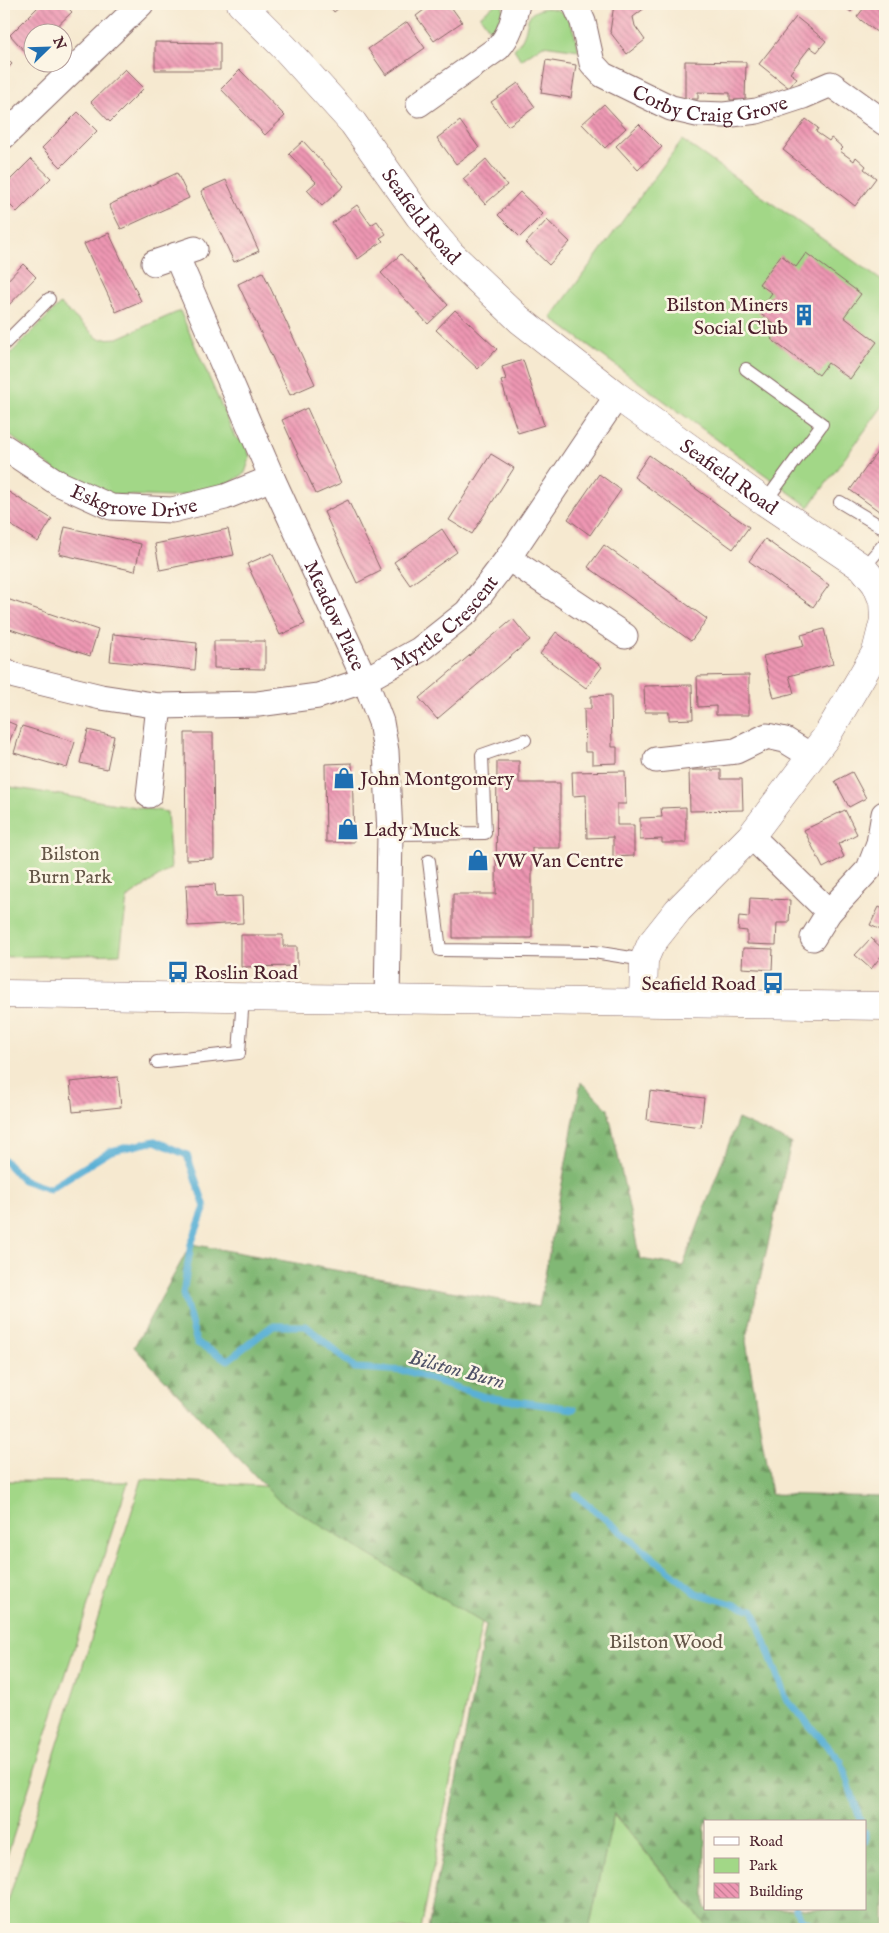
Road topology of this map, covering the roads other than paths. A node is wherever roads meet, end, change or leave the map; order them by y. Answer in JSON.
{"nodes":[{"id":1,"x":141,"y":4,"type":"edge"},
{"id":2,"x":241,"y":4,"type":"edge"},
{"id":3,"x":517,"y":4,"type":"edge"},
{"id":4,"x":575,"y":4,"type":"edge"},
{"id":5,"x":419,"y":104,"type":"dead end"},
{"id":6,"x":885,"y":123,"type":"edge"},
{"id":7,"x":4,"y":136,"type":"edge"},
{"id":8,"x":175,"y":256,"type":"dead end"},
{"id":9,"x":49,"y":299,"type":"dead end"},
{"id":10,"x":4,"y":344,"type":"edge"},
{"id":11,"x":746,"y":369,"type":"dead end"},
{"id":12,"x":617,"y":396,"type":"junction"},
{"id":13,"x":4,"y":447,"type":"edge"},
{"id":14,"x":272,"y":478,"type":"junction"},
{"id":15,"x":765,"y":502,"type":"junction"},
{"id":16,"x":840,"y":502,"type":"dead end"},
{"id":17,"x":885,"y":529,"type":"edge"},
{"id":18,"x":885,"y":543,"type":"edge"},
{"id":19,"x":508,"y":558,"type":"junction"},
{"id":20,"x":863,"y":568,"type":"junction"},
{"id":21,"x":625,"y":636,"type":"dead end"},
{"id":22,"x":4,"y":670,"type":"edge"},
{"id":23,"x":365,"y":680,"type":"junction"},
{"id":24,"x":159,"y":706,"type":"junction"},
{"id":25,"x":525,"y":740,"type":"dead end"},
{"id":26,"x":811,"y":756,"type":"junction"},
{"id":27,"x":656,"y":760,"type":"dead end"},
{"id":28,"x":149,"y":795,"type":"dead end"},
{"id":29,"x":884,"y":814,"type":"edge"},
{"id":30,"x":390,"y":834,"type":"junction"},
{"id":31,"x":751,"y":836,"type":"junction"},
{"id":32,"x":429,"y":861,"type":"dead end"},
{"id":33,"x":830,"y":912,"type":"junction"},
{"id":34,"x":813,"y":938,"type":"dead end"},
{"id":35,"x":644,"y":960,"type":"junction"},
{"id":36,"x":4,"y":994,"type":"edge"},
{"id":37,"x":243,"y":997,"type":"junction"},
{"id":38,"x":387,"y":998,"type":"junction"},
{"id":39,"x":643,"y":1002,"type":"junction"},
{"id":40,"x":885,"y":1006,"type":"edge"},
{"id":41,"x":158,"y":1062,"type":"dead end"}],
"edges":[{"from":1,"to":7,"type":"street"},
{"from":2,"to":12,"type":"street","name":"Seafield Road"},
{"from":3,"to":5,"type":"street"},
{"from":4,"to":6,"type":"street","name":"Corby Craig Grove"},
{"from":8,"to":14,"type":"street","name":"Meadow Place"},
{"from":9,"to":10,"type":"lane"},
{"from":11,"to":15,"type":"lane"},
{"from":12,"to":15,"type":"street","name":"Seafield Road"},
{"from":12,"to":19,"type":"street","name":"Myrtle Crescent"},
{"from":13,"to":14,"type":"street","name":"Eskgrove Drive"},
{"from":14,"to":23,"type":"street","name":"Meadow Place"},
{"from":15,"to":20,"type":"street","name":"Seafield Road"},
{"from":16,"to":17,"type":"lane"},
{"from":18,"to":20,"type":"lane"},
{"from":19,"to":21,"type":"street"},
{"from":19,"to":23,"type":"street","name":"Myrtle Crescent"},
{"from":20,"to":26,"type":"street","name":"Seafield Road"},
{"from":22,"to":24,"type":"street","name":"Myrtle Crescent"},
{"from":23,"to":24,"type":"street","name":"Myrtle Crescent"},
{"from":23,"to":30,"type":"street","name":"Meadow Place"},
{"from":24,"to":28,"type":"street"},
{"from":25,"to":30,"type":"lane"},
{"from":26,"to":27,"type":"street"},
{"from":26,"to":31,"type":"street","name":"Seafield Road"},
{"from":29,"to":33,"type":"street"},
{"from":30,"to":38,"type":"street","name":"Meadow Place"},
{"from":31,"to":33,"type":"street"},
{"from":31,"to":35,"type":"street","name":"Seafield Road"},
{"from":32,"to":35,"type":"lane"},
{"from":33,"to":34,"type":"street"},
{"from":35,"to":39,"type":"street","name":"Seafield Road"},
{"from":36,"to":37,"type":"street"},
{"from":37,"to":38,"type":"street"},
{"from":37,"to":41,"type":"lane"},
{"from":38,"to":39,"type":"street"},
{"from":39,"to":40,"type":"street"}]}
